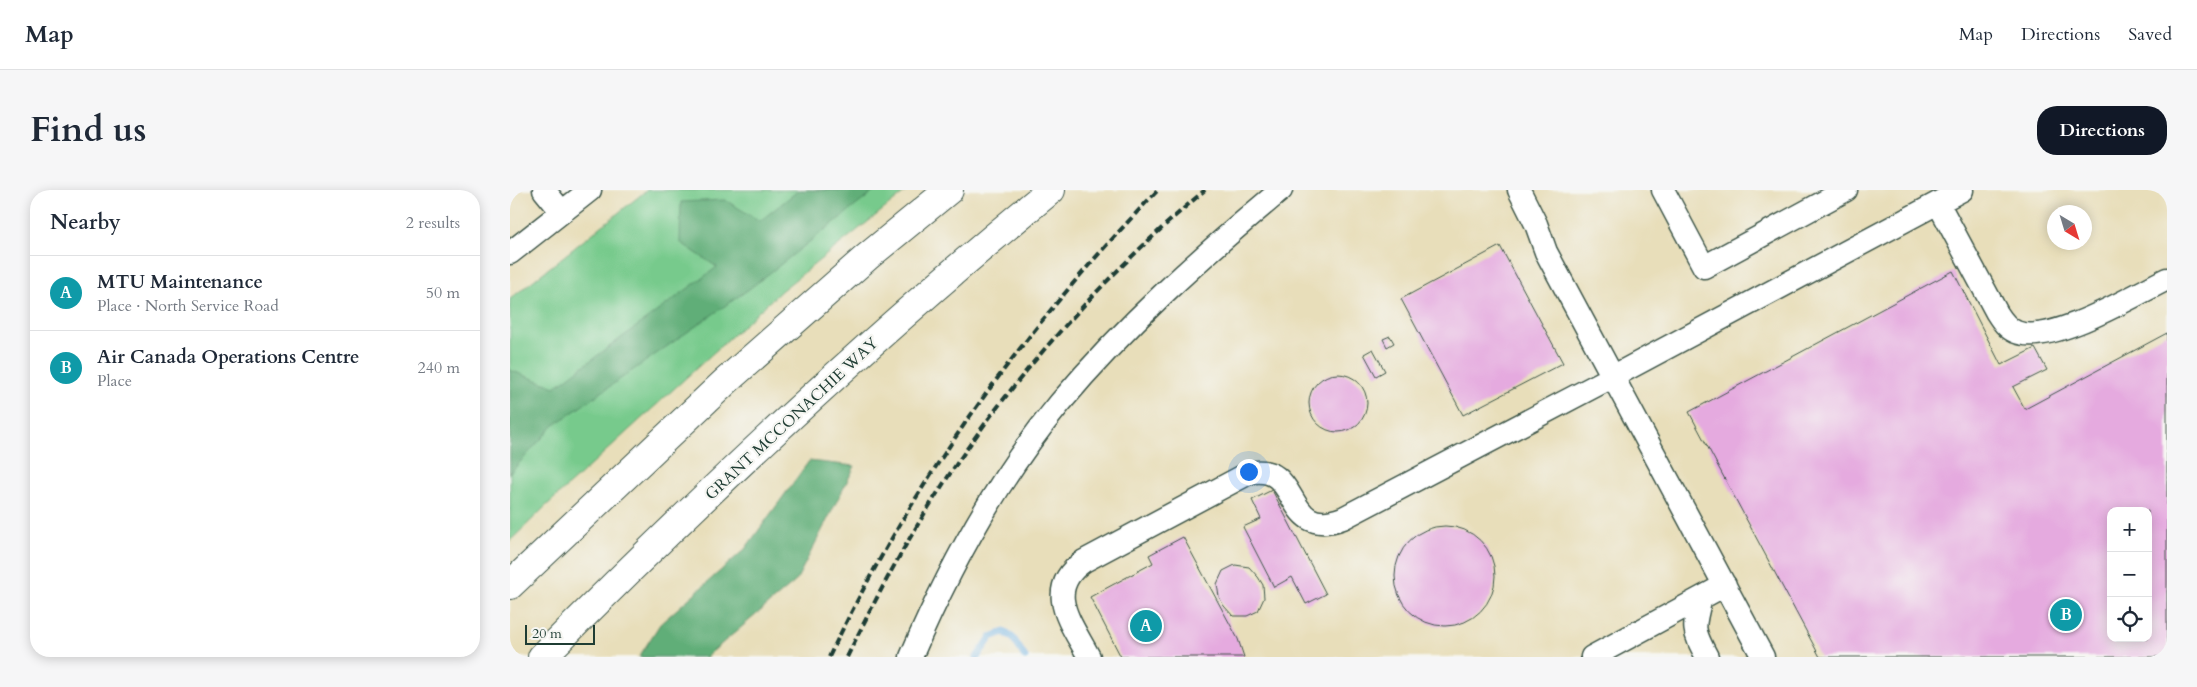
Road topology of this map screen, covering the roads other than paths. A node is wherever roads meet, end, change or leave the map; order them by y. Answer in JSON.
{"nodes":[{"id":1,"x":544,"y":190,"type":"edge"},
{"id":2,"x":590,"y":190,"type":"edge"},
{"id":3,"x":949,"y":190,"type":"edge"},
{"id":4,"x":1051,"y":190,"type":"edge"},
{"id":5,"x":1281,"y":190,"type":"edge"},
{"id":6,"x":1519,"y":190,"type":"edge"},
{"id":7,"x":1663,"y":190,"type":"edge"},
{"id":8,"x":1846,"y":190,"type":"edge"},
{"id":9,"x":1962,"y":190,"type":"edge"},
{"id":10,"x":1938,"y":203,"type":"junction"},
{"id":11,"x":562,"y":212,"type":"junction"},
{"id":12,"x":510,"y":253,"type":"edge"},
{"id":13,"x":2167,"y":279,"type":"edge"},
{"id":14,"x":1612,"y":377,"type":"junction"},
{"id":15,"x":510,"y":585,"type":"edge"},
{"id":16,"x":1724,"y":586,"type":"junction"},
{"id":17,"x":1701,"y":598,"type":"junction"},
{"id":18,"x":542,"y":657,"type":"edge"},
{"id":19,"x":911,"y":657,"type":"edge"},
{"id":20,"x":1089,"y":657,"type":"edge"},
{"id":21,"x":1592,"y":657,"type":"edge"},
{"id":22,"x":1707,"y":657,"type":"edge"},
{"id":23,"x":1763,"y":657,"type":"edge"}],
"edges":[{"from":1,"to":11,"type":"street"},
{"from":2,"to":11,"type":"street"},
{"from":3,"to":15,"type":"main road"},
{"from":4,"to":18,"type":"main road","name":"GRANT MCCONACHIE WAY"},
{"from":5,"to":19,"type":"street"},
{"from":6,"to":14,"type":"street"},
{"from":7,"to":8,"type":"street"},
{"from":9,"to":10,"type":"street"},
{"from":10,"to":13,"type":"street"},
{"from":10,"to":14,"type":"street"},
{"from":11,"to":12,"type":"street"},
{"from":14,"to":16,"type":"street"},
{"from":14,"to":20,"type":"street"},
{"from":16,"to":17,"type":"street"},
{"from":16,"to":23,"type":"street"},
{"from":17,"to":21,"type":"street"},
{"from":17,"to":22,"type":"street"}]}
